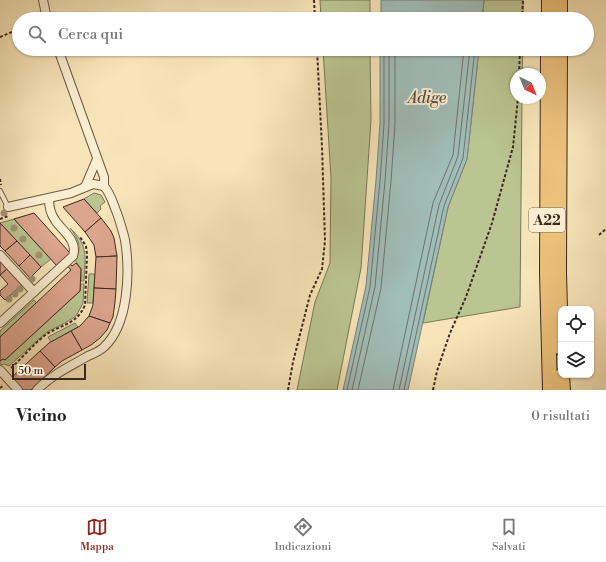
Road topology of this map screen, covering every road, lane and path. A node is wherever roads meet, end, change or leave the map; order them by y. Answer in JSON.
{"nodes":[{"id":1,"x":43,"y":0,"type":"edge"},
{"id":2,"x":314,"y":0,"type":"edge"},
{"id":3,"x":523,"y":0,"type":"edge"},
{"id":4,"x":549,"y":0,"type":"edge"},
{"id":5,"x":560,"y":0,"type":"edge"},
{"id":6,"x":46,"y":12,"type":"edge"},
{"id":7,"x":315,"y":12,"type":"edge"},
{"id":8,"x":522,"y":12,"type":"edge"},
{"id":9,"x":549,"y":12,"type":"edge"},
{"id":10,"x":560,"y":12,"type":"edge"},
{"id":11,"x":12,"y":32,"type":"edge"},
{"id":12,"x":0,"y":37,"type":"edge"},
{"id":13,"x":60,"y":56,"type":"edge"},
{"id":14,"x":317,"y":56,"type":"edge"},
{"id":15,"x":520,"y":56,"type":"edge"},
{"id":16,"x":548,"y":56,"type":"edge"},
{"id":17,"x":560,"y":56,"type":"edge"},
{"id":18,"x":519,"y":68,"type":"edge"},
{"id":19,"x":517,"y":104,"type":"edge"},
{"id":20,"x":97,"y":159,"type":"junction"},
{"id":21,"x":104,"y":186,"type":"junction"},
{"id":22,"x":85,"y":187,"type":"junction"},
{"id":23,"x":0,"y":191,"type":"edge"},
{"id":24,"x":49,"y":198,"type":"junction"},
{"id":25,"x":8,"y":207,"type":"joint"},
{"id":26,"x":606,"y":229,"type":"edge"},
{"id":27,"x":77,"y":233,"type":"dead end"},
{"id":28,"x":599,"y":235,"type":"dead end"},
{"id":29,"x":0,"y":255,"type":"edge"},
{"id":30,"x":34,"y":292,"type":"junction"},
{"id":31,"x":0,"y":323,"type":"edge"},
{"id":32,"x":561,"y":342,"type":"edge"},
{"id":33,"x":2,"y":372,"type":"edge"},
{"id":34,"x":562,"y":378,"type":"edge"},
{"id":35,"x":18,"y":390,"type":"edge"},
{"id":36,"x":37,"y":390,"type":"edge"},
{"id":37,"x":288,"y":390,"type":"edge"},
{"id":38,"x":433,"y":390,"type":"edge"},
{"id":39,"x":550,"y":390,"type":"edge"},
{"id":40,"x":563,"y":390,"type":"edge"}],
"edges":[{"from":1,"to":6,"type":"street"},
{"from":2,"to":7,"type":"path"},
{"from":3,"to":8,"type":"path"},
{"from":4,"to":9,"type":"highway"},
{"from":5,"to":10,"type":"highway"},
{"from":11,"to":12,"type":"path"},
{"from":13,"to":20,"type":"street"},
{"from":14,"to":37,"type":"path"},
{"from":15,"to":18,"type":"path"},
{"from":16,"to":39,"type":"highway","number":"A22"},
{"from":17,"to":32,"type":"highway","number":"A22"},
{"from":19,"to":38,"type":"path"},
{"from":20,"to":21,"type":"street"},
{"from":20,"to":22,"type":"street"},
{"from":21,"to":22,"type":"street"},
{"from":21,"to":36,"type":"street"},
{"from":22,"to":24,"type":"street"},
{"from":23,"to":25,"type":"lane"},
{"from":24,"to":25,"type":"street"},
{"from":24,"to":30,"type":"street"},
{"from":26,"to":28,"type":"path"},
{"from":27,"to":33,"type":"path"},
{"from":29,"to":30,"type":"street"},
{"from":30,"to":31,"type":"street"},
{"from":33,"to":35,"type":"street"},
{"from":34,"to":40,"type":"highway"}]}
